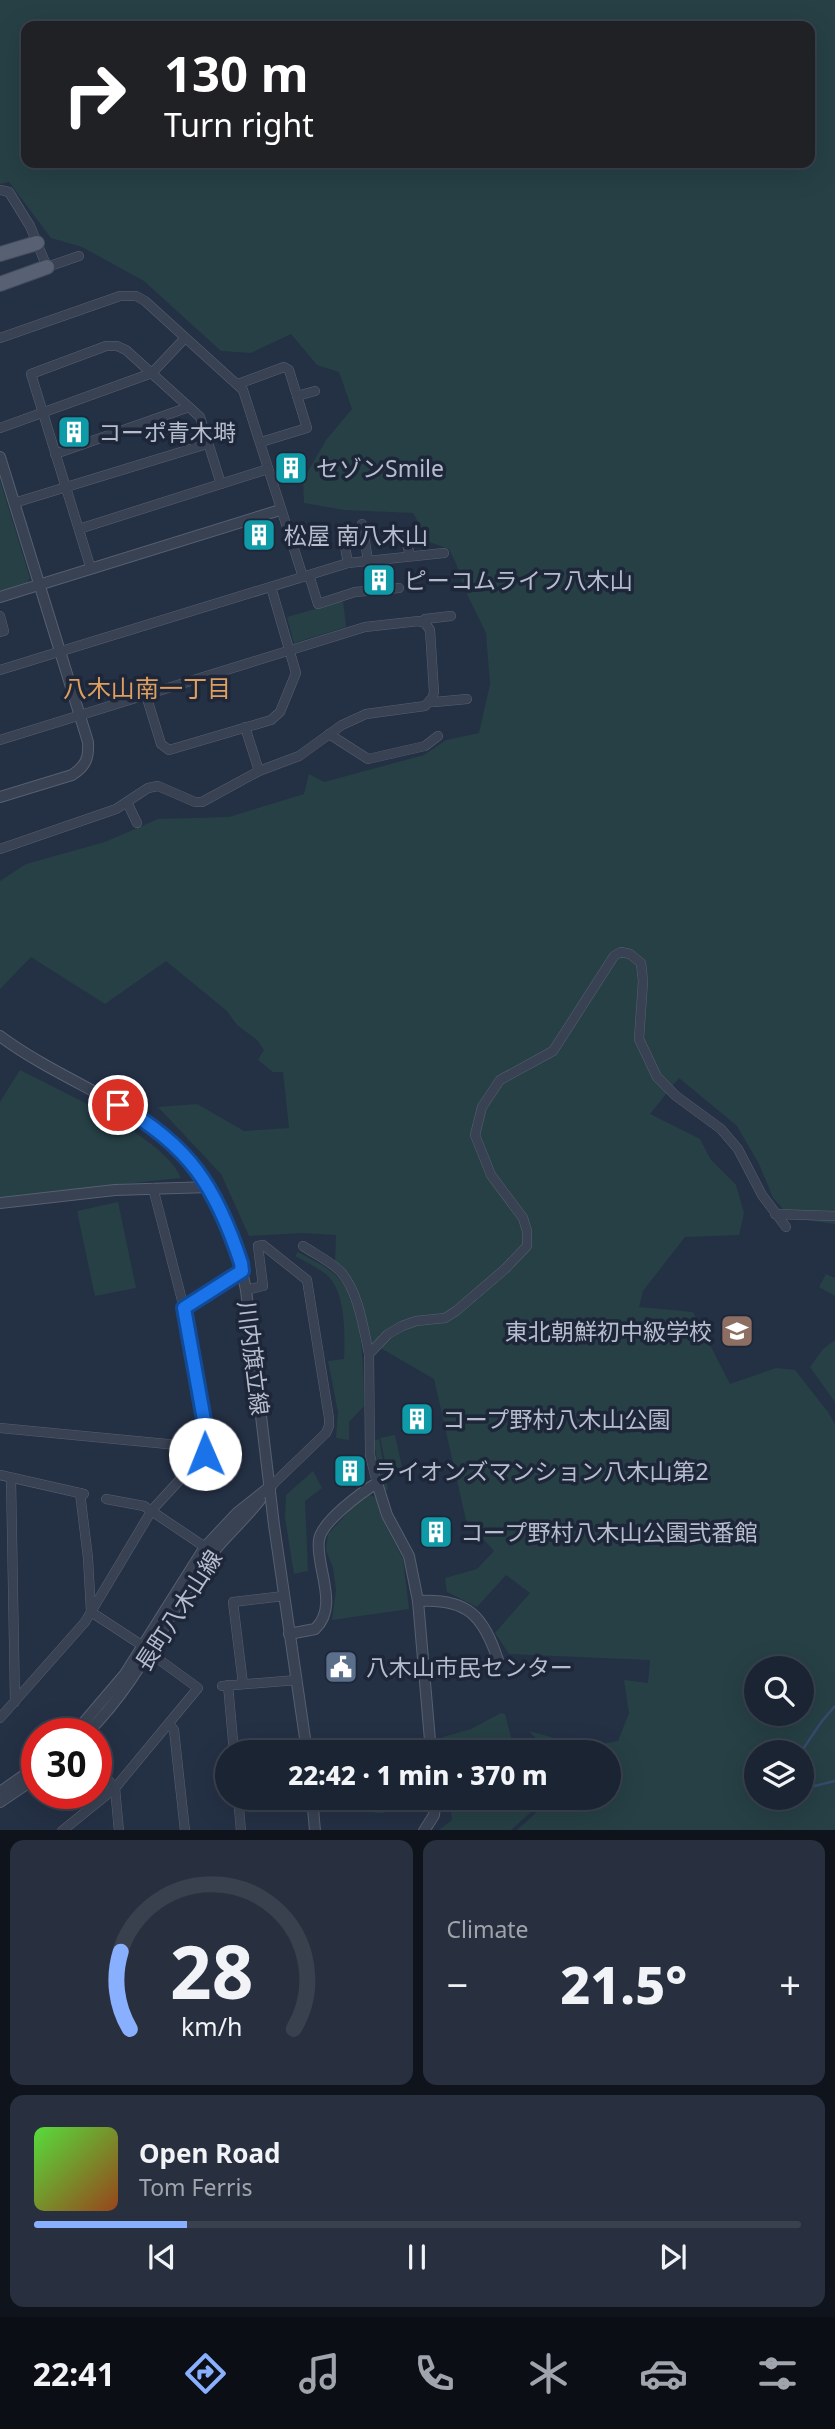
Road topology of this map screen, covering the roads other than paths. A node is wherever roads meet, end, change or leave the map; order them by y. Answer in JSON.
{"nodes":[{"id":1,"x":0,"y":190,"type":"edge"},
{"id":2,"x":37,"y":243,"type":"junction"},
{"id":3,"x":0,"y":254,"type":"edge"},
{"id":4,"x":79,"y":256,"type":"dead end"},
{"id":5,"x":47,"y":267,"type":"junction"},
{"id":6,"x":0,"y":284,"type":"edge"},
{"id":7,"x":0,"y":338,"type":"edge"},
{"id":8,"x":185,"y":338,"type":"junction"},
{"id":9,"x":152,"y":373,"type":"junction"},
{"id":10,"x":238,"y":384,"type":"junction"},
{"id":11,"x":315,"y":391,"type":"dead end"},
{"id":12,"x":297,"y":396,"type":"junction"},
{"id":13,"x":189,"y":407,"type":"junction"},
{"id":14,"x":42,"y":413,"type":"junction"},
{"id":15,"x":0,"y":428,"type":"edge"},
{"id":16,"x":261,"y":442,"type":"junction"},
{"id":17,"x":207,"y":444,"type":"junction"},
{"id":18,"x":55,"y":454,"type":"junction"},
{"id":19,"x":0,"y":457,"type":"edge"},
{"id":20,"x":268,"y":469,"type":"junction"},
{"id":21,"x":2,"y":472,"type":"edge"},
{"id":22,"x":221,"y":484,"type":"junction"},
{"id":23,"x":65,"y":487,"type":"junction"},
{"id":24,"x":14,"y":503,"type":"junction"},
{"id":25,"x":280,"y":510,"type":"junction"},
{"id":26,"x":362,"y":524,"type":"dead end"},
{"id":27,"x":79,"y":529,"type":"junction"},
{"id":28,"x":342,"y":536,"type":"dead end"},
{"id":29,"x":405,"y":536,"type":"dead end"},
{"id":30,"x":444,"y":553,"type":"dead end"},
{"id":31,"x":410,"y":556,"type":"junction"},
{"id":32,"x":368,"y":560,"type":"junction"},
{"id":33,"x":348,"y":563,"type":"junction"},
{"id":34,"x":91,"y":569,"type":"junction"},
{"id":35,"x":306,"y":576,"type":"junction"},
{"id":36,"x":40,"y":585,"type":"junction"},
{"id":37,"x":271,"y":587,"type":"junction"},
{"id":38,"x":398,"y":588,"type":"dead end"},
{"id":39,"x":0,"y":597,"type":"edge"},
{"id":40,"x":0,"y":616,"type":"edge"},
{"id":41,"x":451,"y":617,"type":"dead end"},
{"id":42,"x":421,"y":622,"type":"junction"},
{"id":43,"x":0,"y":632,"type":"edge"},
{"id":44,"x":290,"y":649,"type":"junction"},
{"id":45,"x":61,"y":650,"type":"junction"},
{"id":46,"x":0,"y":670,"type":"edge"},
{"id":47,"x":146,"y":695,"type":"junction"},
{"id":48,"x":467,"y":699,"type":"dead end"},
{"id":49,"x":430,"y":700,"type":"junction"},
{"id":50,"x":80,"y":715,"type":"junction"},
{"id":51,"x":245,"y":727,"type":"junction"},
{"id":52,"x":329,"y":734,"type":"junction"},
{"id":53,"x":438,"y":736,"type":"dead end"},
{"id":54,"x":0,"y":740,"type":"edge"},
{"id":55,"x":259,"y":771,"type":"junction"},
{"id":56,"x":0,"y":797,"type":"edge"},
{"id":57,"x":127,"y":802,"type":"junction"},
{"id":58,"x":137,"y":823,"type":"dead end"},
{"id":59,"x":0,"y":849,"type":"edge"},
{"id":60,"x":0,"y":1036,"type":"edge"},
{"id":61,"x":210,"y":1187,"type":"junction"},
{"id":62,"x":153,"y":1188,"type":"junction"},
{"id":63,"x":0,"y":1203,"type":"edge"},
{"id":64,"x":775,"y":1214,"type":"junction"},
{"id":65,"x":835,"y":1216,"type":"edge"},
{"id":66,"x":786,"y":1227,"type":"dead end"},
{"id":67,"x":303,"y":1246,"type":"dead end"},
{"id":68,"x":242,"y":1271,"type":"junction"},
{"id":69,"x":246,"y":1290,"type":"junction"},
{"id":70,"x":184,"y":1308,"type":"junction"},
{"id":71,"x":369,"y":1354,"type":"junction"},
{"id":72,"x":0,"y":1428,"type":"edge"},
{"id":73,"x":209,"y":1448,"type":"junction"},
{"id":74,"x":0,"y":1475,"type":"edge"},
{"id":75,"x":11,"y":1478,"type":"junction"},
{"id":76,"x":377,"y":1483,"type":"junction"},
{"id":77,"x":271,"y":1486,"type":"junction"},
{"id":78,"x":106,"y":1499,"type":"dead end"},
{"id":79,"x":152,"y":1510,"type":"junction"},
{"id":80,"x":205,"y":1547,"type":"junction"},
{"id":81,"x":284,"y":1596,"type":"junction"},
{"id":82,"x":418,"y":1601,"type":"junction"},
{"id":83,"x":91,"y":1612,"type":"junction"},
{"id":84,"x":289,"y":1634,"type":"junction"},
{"id":85,"x":146,"y":1650,"type":"junction"},
{"id":86,"x":498,"y":1660,"type":"dead end"},
{"id":87,"x":298,"y":1680,"type":"junction"},
{"id":88,"x":243,"y":1684,"type":"junction"},
{"id":89,"x":15,"y":1702,"type":"junction"},
{"id":90,"x":0,"y":1718,"type":"edge"},
{"id":91,"x":88,"y":1718,"type":"edge"},
{"id":92,"x":101,"y":1718,"type":"edge"},
{"id":93,"x":169,"y":1724,"type":"junction"},
{"id":94,"x":232,"y":1740,"type":"edge"},
{"id":95,"x":306,"y":1740,"type":"edge"},
{"id":96,"x":430,"y":1740,"type":"edge"},
{"id":97,"x":21,"y":1777,"type":"edge"},
{"id":98,"x":112,"y":1785,"type":"edge"},
{"id":99,"x":21,"y":1788,"type":"edge"},
{"id":100,"x":115,"y":1788,"type":"junction"},
{"id":101,"x":0,"y":1792,"type":"edge"},
{"id":102,"x":0,"y":1802,"type":"edge"},
{"id":103,"x":239,"y":1810,"type":"edge"},
{"id":104,"x":313,"y":1810,"type":"edge"},
{"id":105,"x":435,"y":1810,"type":"edge"},
{"id":106,"x":62,"y":1830,"type":"edge"},
{"id":107,"x":120,"y":1830,"type":"edge"},
{"id":108,"x":185,"y":1830,"type":"edge"},
{"id":109,"x":241,"y":1830,"type":"edge"},
{"id":110,"x":315,"y":1830,"type":"edge"},
{"id":111,"x":424,"y":1830,"type":"edge"}],
"edges":[{"from":1,"to":2,"type":"street"},
{"from":2,"to":3,"type":"main road"},
{"from":2,"to":5,"type":"street"},
{"from":4,"to":5,"type":"street"},
{"from":5,"to":6,"type":"main road"},
{"from":7,"to":8,"type":"street"},
{"from":8,"to":9,"type":"street"},
{"from":8,"to":10,"type":"street"},
{"from":9,"to":13,"type":"street"},
{"from":9,"to":14,"type":"street"},
{"from":9,"to":14,"type":"street"},
{"from":10,"to":12,"type":"street"},
{"from":10,"to":16,"type":"street"},
{"from":11,"to":12,"type":"street"},
{"from":12,"to":16,"type":"street"},
{"from":13,"to":17,"type":"street"},
{"from":13,"to":18,"type":"street"},
{"from":14,"to":15,"type":"street"},
{"from":14,"to":18,"type":"street"},
{"from":16,"to":20,"type":"street"},
{"from":17,"to":22,"type":"street"},
{"from":17,"to":23,"type":"street"},
{"from":18,"to":23,"type":"street"},
{"from":19,"to":21,"type":"street"},
{"from":20,"to":22,"type":"street"},
{"from":20,"to":25,"type":"street"},
{"from":21,"to":24,"type":"street"},
{"from":22,"to":27,"type":"street"},
{"from":23,"to":24,"type":"street"},
{"from":23,"to":27,"type":"street"},
{"from":24,"to":36,"type":"street"},
{"from":25,"to":34,"type":"street"},
{"from":25,"to":35,"type":"street"},
{"from":26,"to":32,"type":"street"},
{"from":27,"to":34,"type":"street"},
{"from":28,"to":33,"type":"street"},
{"from":29,"to":31,"type":"street"},
{"from":30,"to":31,"type":"street"},
{"from":31,"to":32,"type":"street"},
{"from":32,"to":33,"type":"street"},
{"from":33,"to":35,"type":"street"},
{"from":34,"to":36,"type":"street"},
{"from":35,"to":37,"type":"street"},
{"from":35,"to":38,"type":"street"},
{"from":36,"to":39,"type":"street"},
{"from":36,"to":45,"type":"street"},
{"from":37,"to":44,"type":"street"},
{"from":37,"to":45,"type":"street"},
{"from":40,"to":43,"type":"street"},
{"from":41,"to":42,"type":"street"},
{"from":42,"to":44,"type":"street"},
{"from":42,"to":49,"type":"street"},
{"from":44,"to":47,"type":"street"},
{"from":44,"to":51,"type":"street"},
{"from":45,"to":46,"type":"street"},
{"from":45,"to":50,"type":"street"},
{"from":47,"to":50,"type":"street"},
{"from":47,"to":51,"type":"street"},
{"from":48,"to":49,"type":"street"},
{"from":49,"to":52,"type":"street"},
{"from":50,"to":54,"type":"street"},
{"from":50,"to":56,"type":"street"},
{"from":51,"to":55,"type":"street"},
{"from":52,"to":53,"type":"street"},
{"from":52,"to":55,"type":"street"},
{"from":55,"to":57,"type":"street"},
{"from":57,"to":58,"type":"street"},
{"from":57,"to":59,"type":"street"},
{"from":60,"to":61,"type":"street","name":"川内旗立線"},
{"from":61,"to":62,"type":"street"},
{"from":61,"to":68,"type":"street","name":"川内旗立線"},
{"from":62,"to":63,"type":"street"},
{"from":62,"to":70,"type":"street"},
{"from":64,"to":65,"type":"street"},
{"from":64,"to":66,"type":"street"},
{"from":64,"to":71,"type":"street"},
{"from":67,"to":71,"type":"street"},
{"from":68,"to":69,"type":"street","name":"川内旗立線"},
{"from":68,"to":70,"type":"street"},
{"from":69,"to":77,"type":"street","name":"川内旗立線"},
{"from":69,"to":77,"type":"street"},
{"from":70,"to":73,"type":"street"},
{"from":71,"to":76,"type":"street"},
{"from":72,"to":73,"type":"street"},
{"from":73,"to":79,"type":"street"},
{"from":74,"to":75,"type":"street"},
{"from":75,"to":83,"type":"street"},
{"from":75,"to":89,"type":"street"},
{"from":76,"to":82,"type":"street"},
{"from":76,"to":84,"type":"street"},
{"from":77,"to":80,"type":"street"},
{"from":77,"to":81,"type":"street","name":"川内旗立線"},
{"from":77,"to":85,"type":"street","name":"長町八木山線"},
{"from":78,"to":79,"type":"street"},
{"from":79,"to":80,"type":"street"},
{"from":79,"to":83,"type":"street"},
{"from":80,"to":85,"type":"street"},
{"from":81,"to":84,"type":"street","name":"川内旗立線"},
{"from":81,"to":88,"type":"street"},
{"from":82,"to":86,"type":"street"},
{"from":82,"to":96,"type":"street"},
{"from":83,"to":85,"type":"street"},
{"from":83,"to":89,"type":"street"},
{"from":84,"to":87,"type":"street","name":"川内旗立線"},
{"from":85,"to":91,"type":"street"},
{"from":85,"to":92,"type":"street","name":"長町八木山線"},
{"from":85,"to":93,"type":"street"},
{"from":87,"to":88,"type":"street"},
{"from":87,"to":95,"type":"street","name":"川内旗立線"},
{"from":88,"to":94,"type":"street"},
{"from":89,"to":90,"type":"street"},
{"from":93,"to":100,"type":"street"},
{"from":93,"to":108,"type":"street"},
{"from":97,"to":101,"type":"street"},
{"from":98,"to":100,"type":"street"},
{"from":99,"to":102,"type":"street"},
{"from":100,"to":106,"type":"street"},
{"from":100,"to":107,"type":"street"},
{"from":103,"to":109,"type":"street"},
{"from":104,"to":110,"type":"street"},
{"from":105,"to":111,"type":"street"}]}
